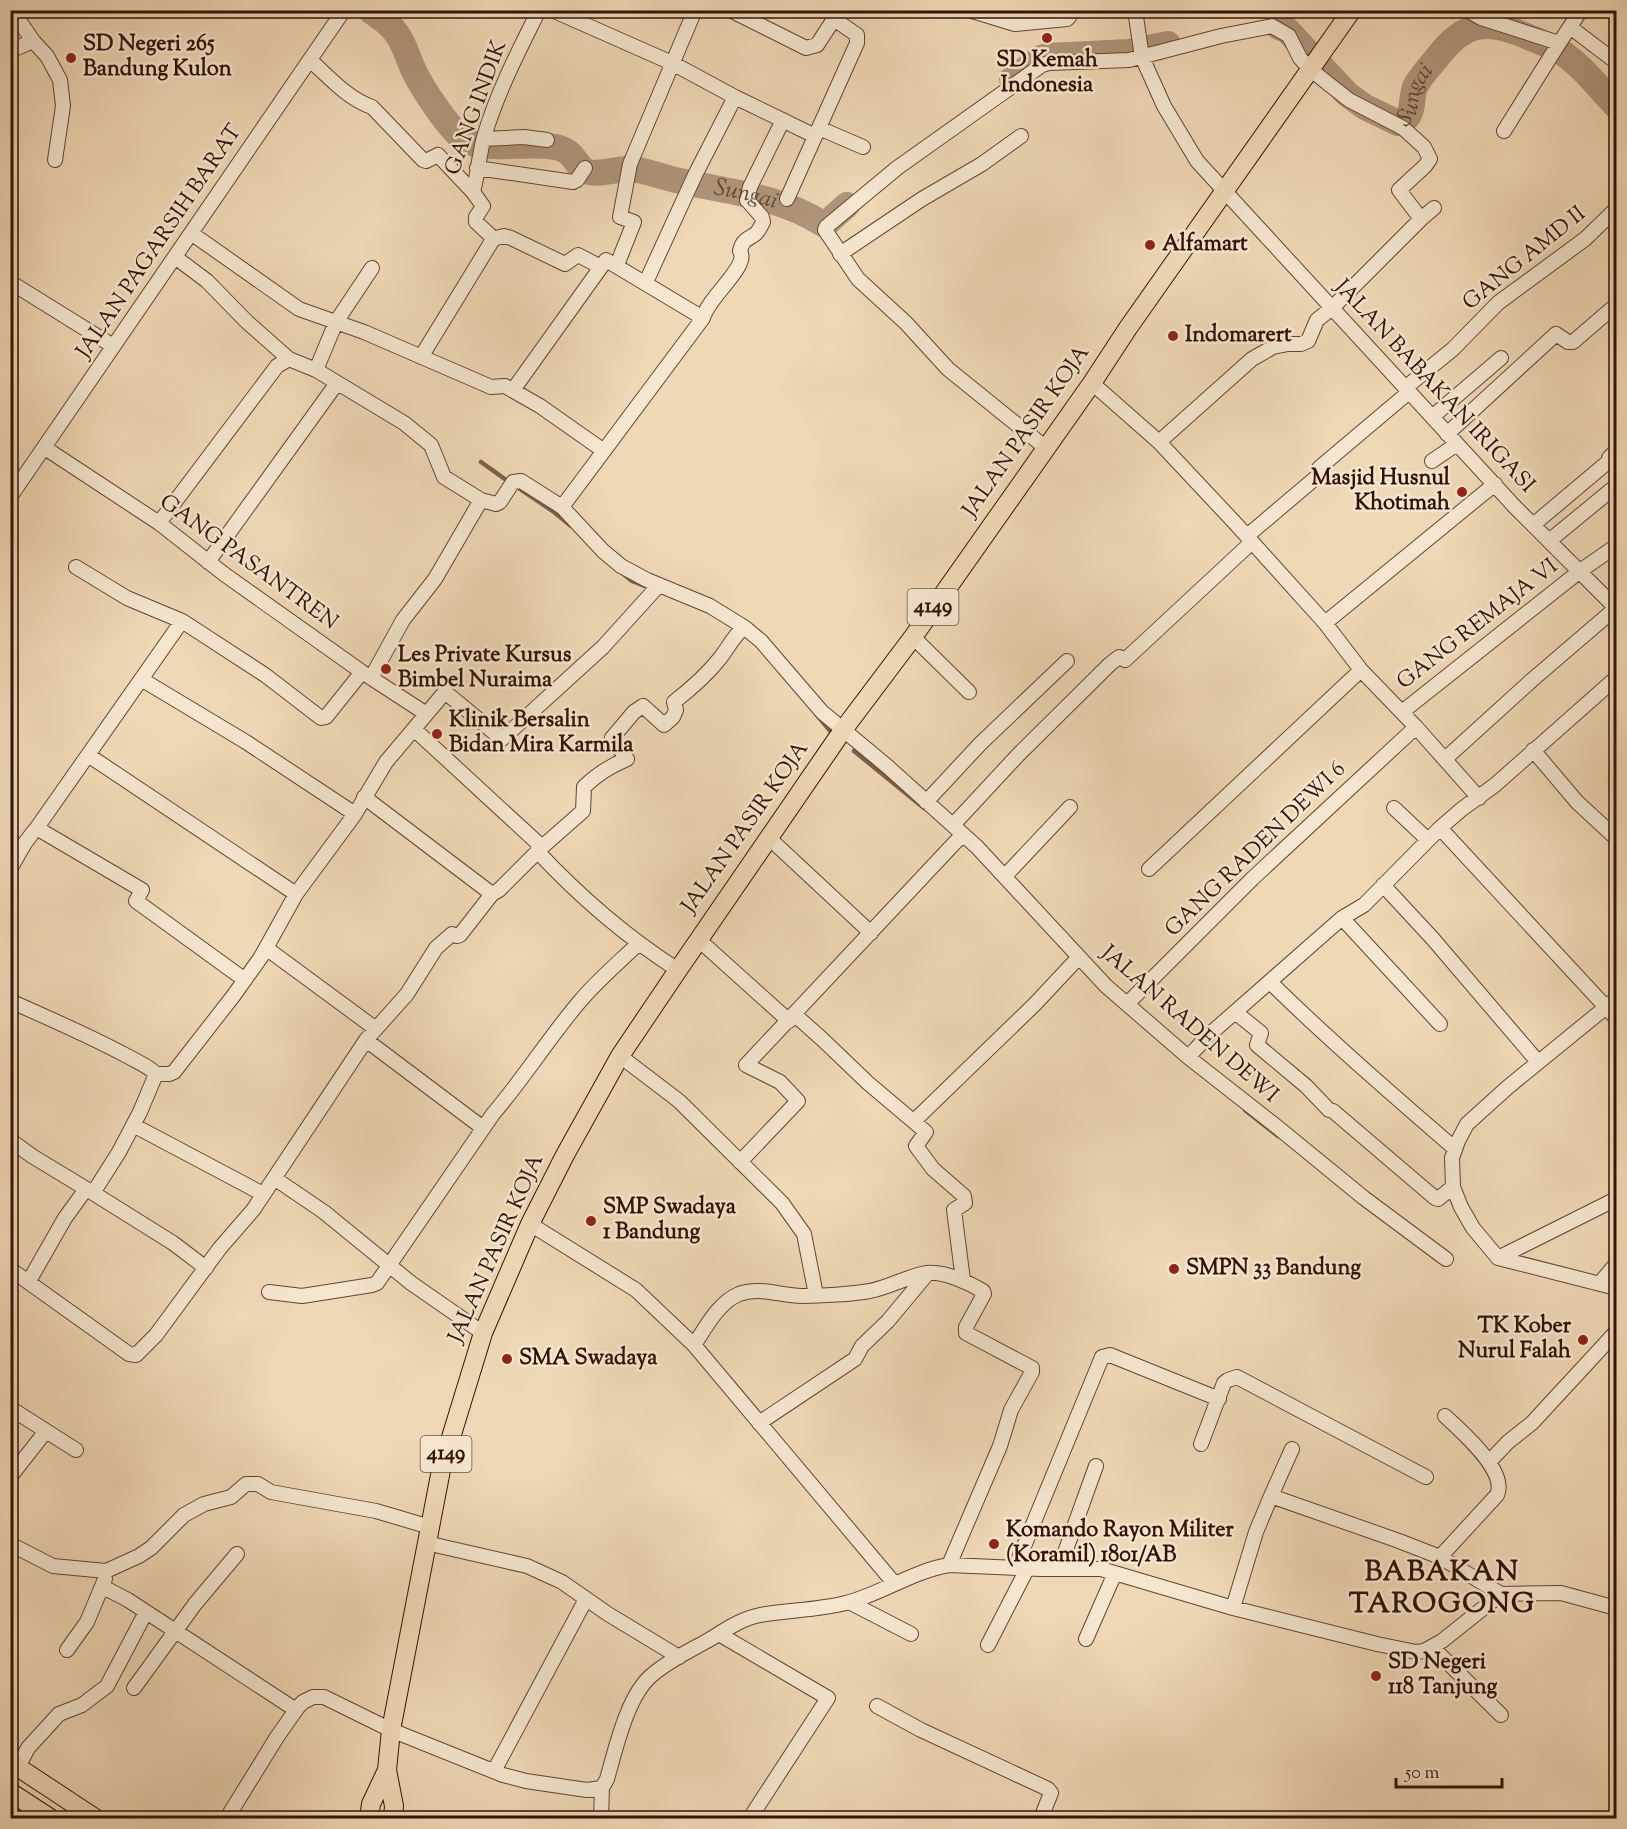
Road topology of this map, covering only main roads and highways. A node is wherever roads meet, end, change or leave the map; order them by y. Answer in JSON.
{"nodes":[{"id":1,"x":1352,"y":10,"type":"edge"},
{"id":2,"x":14,"y":1764,"type":"edge"},
{"id":3,"x":387,"y":1770,"type":"junction"},
{"id":4,"x":10,"y":1792,"type":"edge"},
{"id":5,"x":29,"y":1813,"type":"edge"},
{"id":6,"x":50,"y":1818,"type":"edge"},
{"id":7,"x":95,"y":1818,"type":"edge"},
{"id":8,"x":369,"y":1818,"type":"edge"},
{"id":9,"x":393,"y":1818,"type":"edge"}],
"edges":[{"from":1,"to":3,"type":"main road","name":"JALAN PASIR KOJA","number":"4149"},
{"from":2,"to":7,"type":"main road"},
{"from":3,"to":8,"type":"main road","name":"JALAN PASIR KOJA","number":"4149"},
{"from":3,"to":9,"type":"main road","name":"JALAN PASIR KOJA","number":"4149"},
{"from":4,"to":5,"type":"main road"},
{"from":5,"to":6,"type":"main road"}]}
